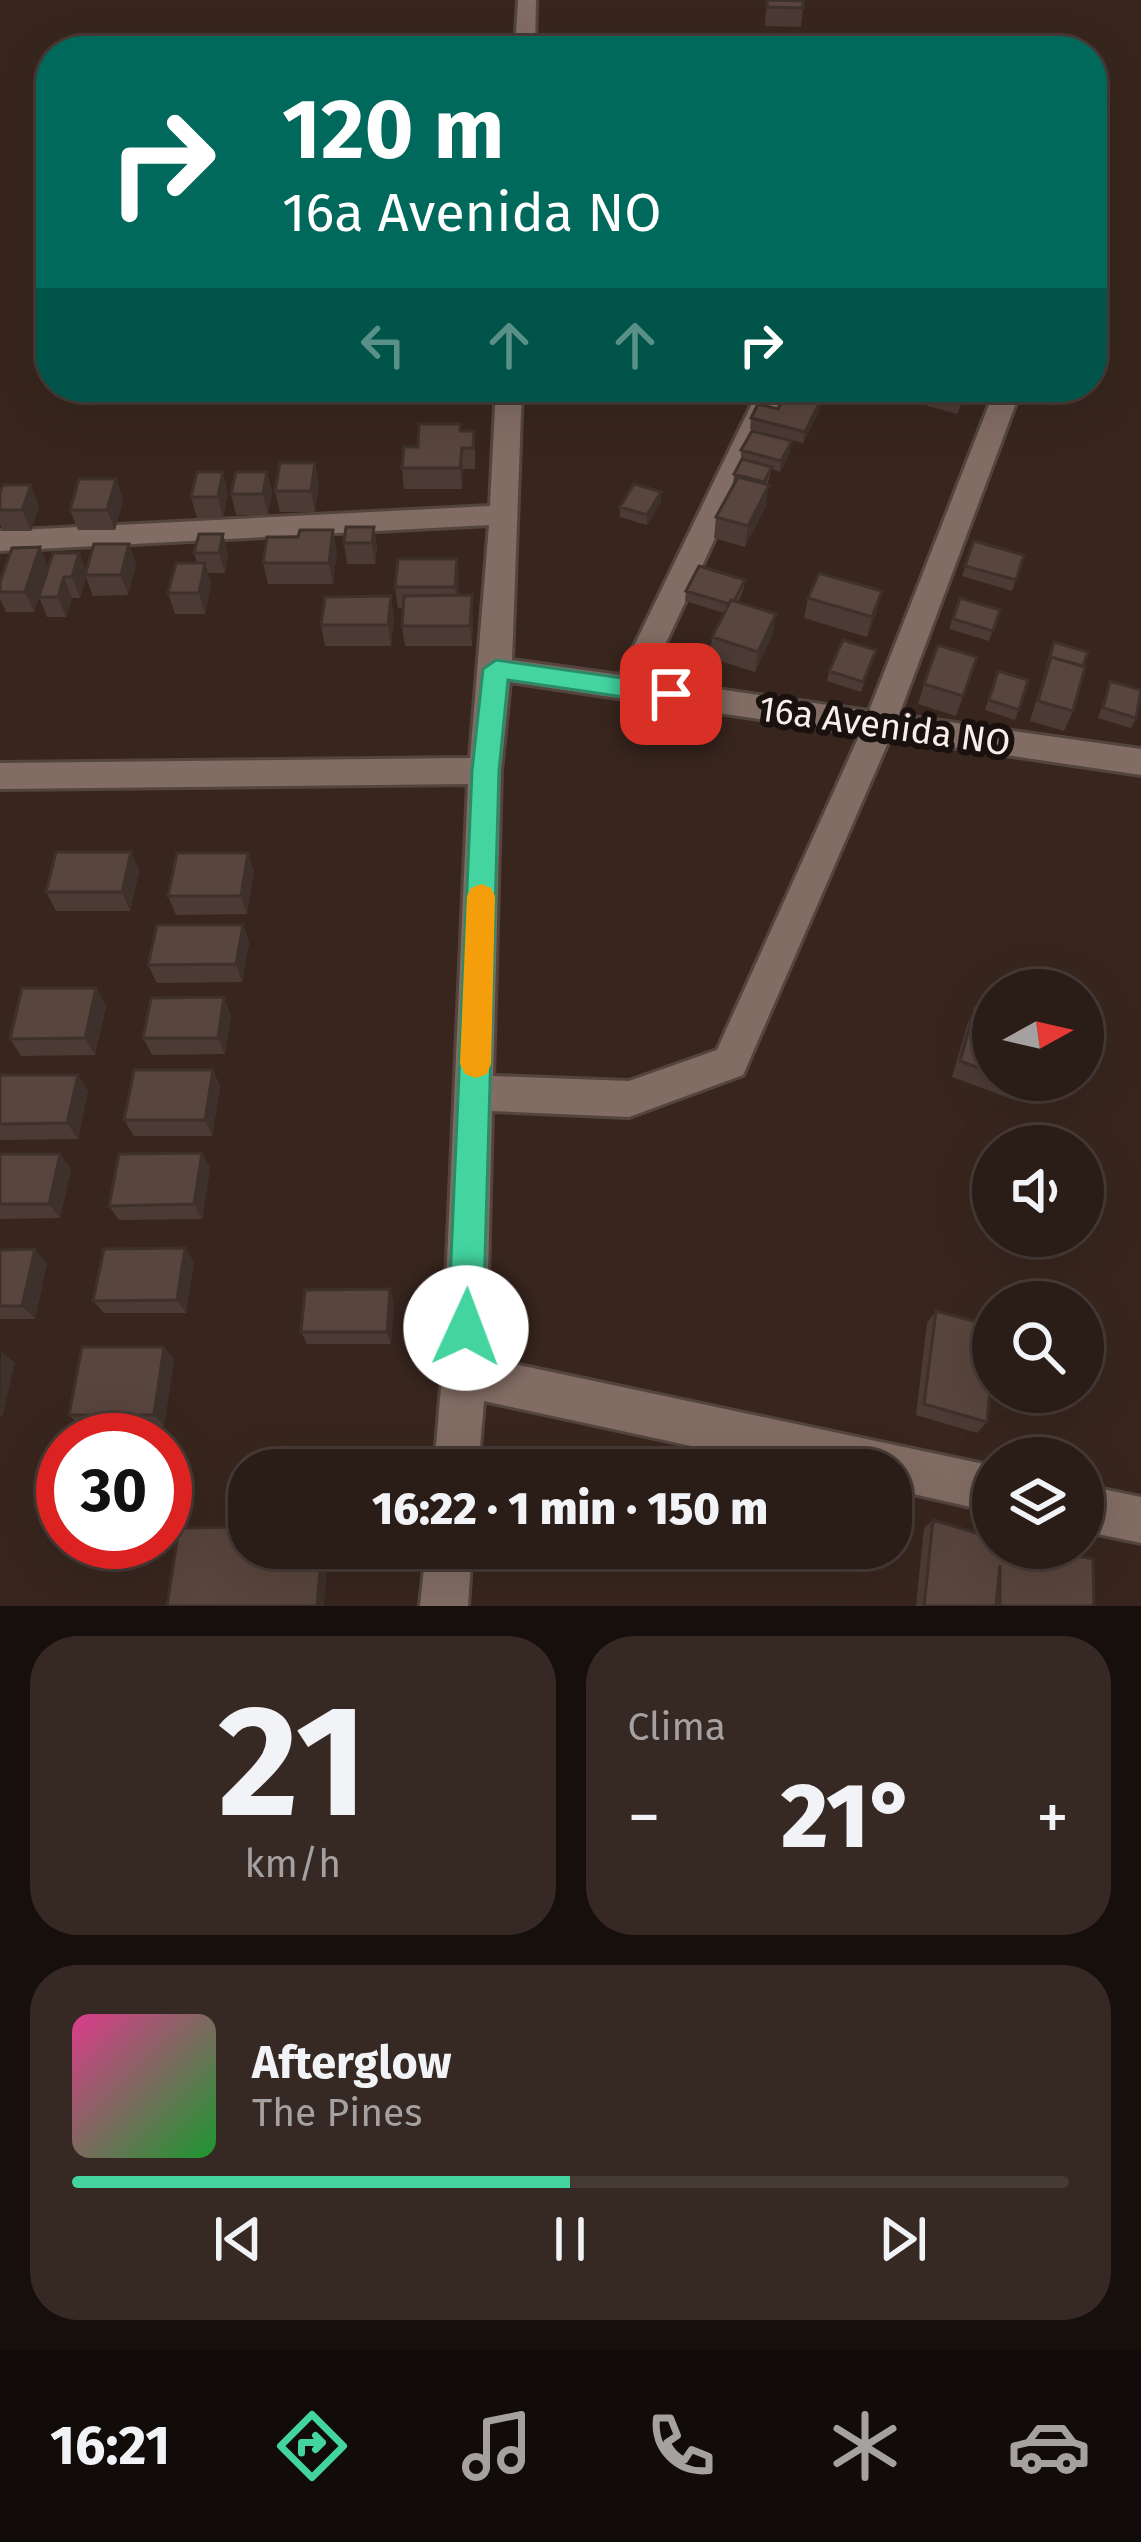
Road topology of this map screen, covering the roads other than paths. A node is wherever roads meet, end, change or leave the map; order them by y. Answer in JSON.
{"nodes":[{"id":1,"x":527,"y":0,"type":"edge"},
{"id":2,"x":526,"y":36,"type":"edge"},
{"id":3,"x":508,"y":402,"type":"edge"},
{"id":4,"x":766,"y":402,"type":"edge"},
{"id":5,"x":1003,"y":402,"type":"edge"},
{"id":6,"x":503,"y":515,"type":"junction"},
{"id":7,"x":0,"y":541,"type":"edge"},
{"id":8,"x":496,"y":669,"type":"junction"},
{"id":9,"x":629,"y":688,"type":"junction"},
{"id":10,"x":880,"y":724,"type":"junction"},
{"id":11,"x":1141,"y":762,"type":"edge"},
{"id":12,"x":485,"y":771,"type":"junction"},
{"id":13,"x":0,"y":776,"type":"edge"},
{"id":14,"x":475,"y":1093,"type":"junction"},
{"id":15,"x":464,"y":1376,"type":"junction"},
{"id":16,"x":458,"y":1449,"type":"edge"},
{"id":17,"x":972,"y":1485,"type":"edge"},
{"id":18,"x":1104,"y":1512,"type":"edge"},
{"id":19,"x":1141,"y":1520,"type":"edge"},
{"id":20,"x":447,"y":1569,"type":"edge"},
{"id":21,"x":444,"y":1606,"type":"edge"}],
"edges":[{"from":1,"to":2,"type":"street"},
{"from":3,"to":6,"type":"street"},
{"from":4,"to":9,"type":"street"},
{"from":5,"to":10,"type":"street"},
{"from":6,"to":7,"type":"street"},
{"from":6,"to":8,"type":"street"},
{"from":8,"to":9,"type":"street","name":"16a Avenida NO"},
{"from":8,"to":12,"type":"street"},
{"from":9,"to":10,"type":"street","name":"16a Avenida NO"},
{"from":10,"to":11,"type":"street","name":"16a Avenida NO"},
{"from":10,"to":14,"type":"street"},
{"from":12,"to":13,"type":"street"},
{"from":12,"to":14,"type":"street"},
{"from":14,"to":15,"type":"street"},
{"from":15,"to":16,"type":"street"},
{"from":15,"to":17,"type":"street"},
{"from":18,"to":19,"type":"street"},
{"from":20,"to":21,"type":"street"}]}
